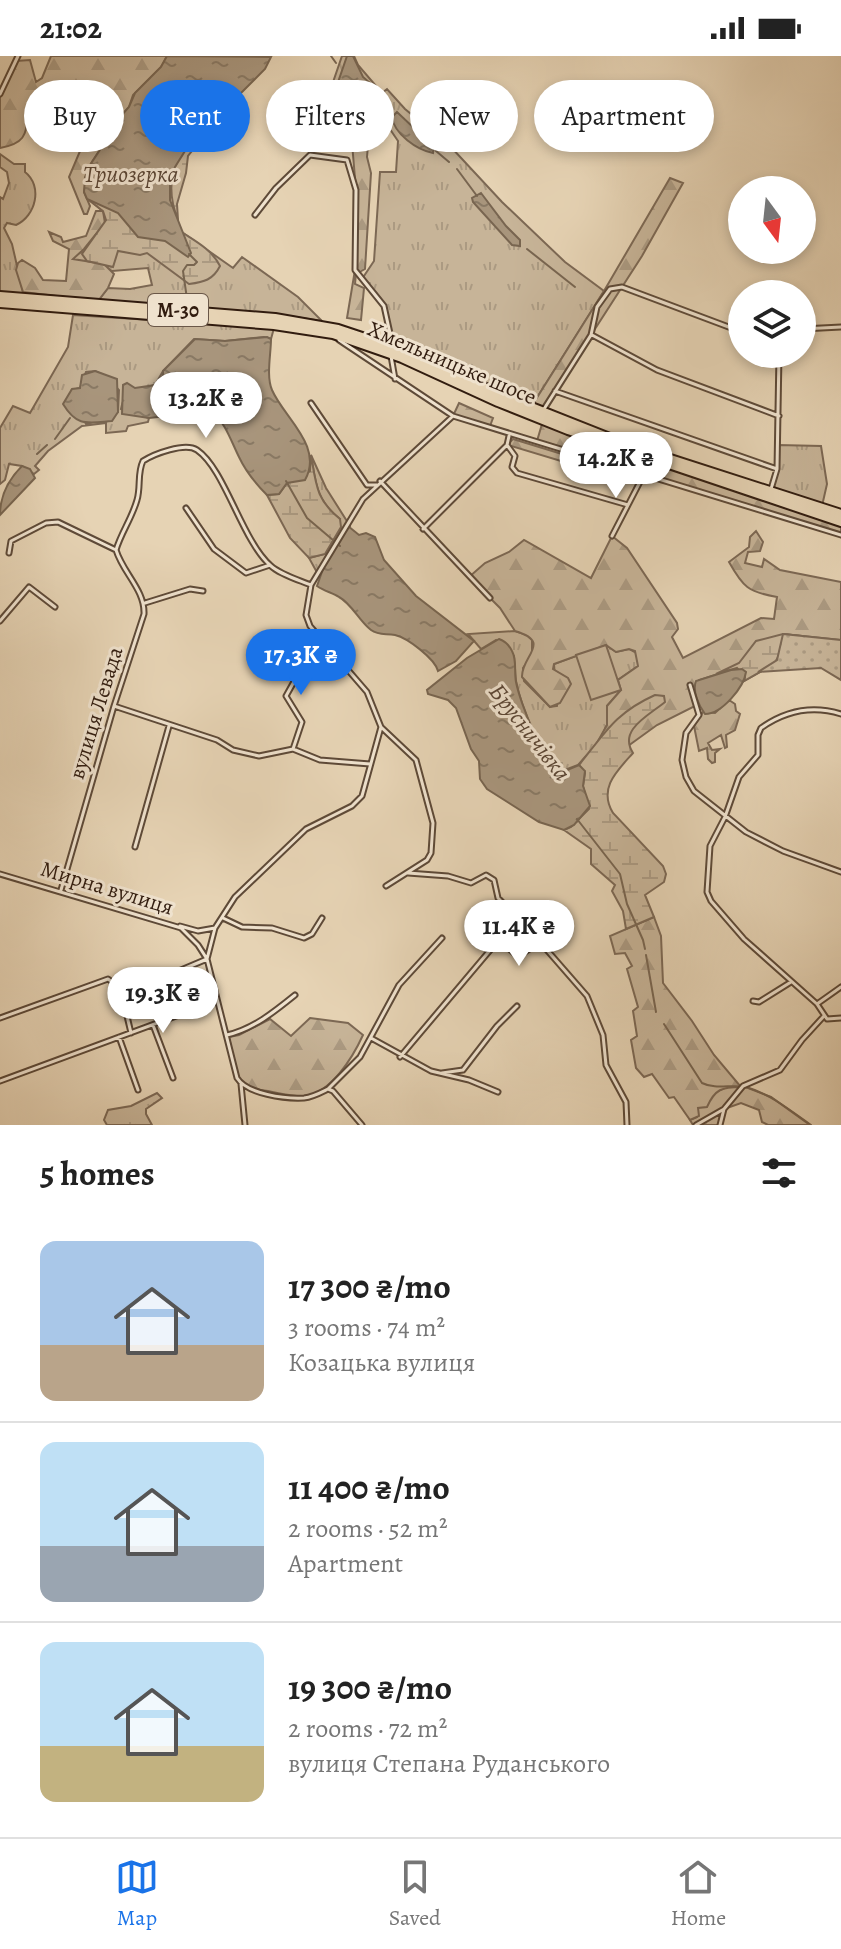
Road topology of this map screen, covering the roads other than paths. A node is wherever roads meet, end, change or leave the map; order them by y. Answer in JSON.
{"nodes":[{"id":1,"x":18,"y":56,"type":"edge"},
{"id":2,"x":0,"y":94,"type":"edge"},
{"id":3,"x":255,"y":215,"type":"dead end"},
{"id":4,"x":0,"y":296,"type":"edge"},
{"id":5,"x":0,"y":303,"type":"edge"},
{"id":6,"x":274,"y":322,"type":"junction"},
{"id":7,"x":728,"y":327,"type":"edge"},
{"id":8,"x":841,"y":327,"type":"edge"},
{"id":9,"x":816,"y":328,"type":"edge"},
{"id":10,"x":333,"y":334,"type":"junction"},
{"id":11,"x":591,"y":335,"type":"junction"},
{"id":12,"x":391,"y":350,"type":"junction"},
{"id":13,"x":779,"y":368,"type":"edge"},
{"id":14,"x":395,"y":379,"type":"junction"},
{"id":15,"x":554,"y":391,"type":"junction"},
{"id":16,"x":311,"y":403,"type":"dead end"},
{"id":17,"x":542,"y":413,"type":"junction"},
{"id":18,"x":453,"y":416,"type":"junction"},
{"id":19,"x":779,"y":416,"type":"junction"},
{"id":20,"x":510,"y":435,"type":"junction"},
{"id":21,"x":507,"y":445,"type":"junction"},
{"id":22,"x":777,"y":469,"type":"junction"},
{"id":23,"x":643,"y":476,"type":"junction"},
{"id":24,"x":379,"y":483,"type":"junction"},
{"id":25,"x":772,"y":497,"type":"junction"},
{"id":26,"x":628,"y":505,"type":"junction"},
{"id":27,"x":186,"y":508,"type":"dead end"},
{"id":28,"x":841,"y":514,"type":"edge"},
{"id":29,"x":773,"y":515,"type":"junction"},
{"id":30,"x":841,"y":522,"type":"edge"},
{"id":31,"x":423,"y":529,"type":"junction"},
{"id":32,"x":841,"y":535,"type":"edge"},
{"id":33,"x":612,"y":536,"type":"dead end"},
{"id":34,"x":116,"y":550,"type":"junction"},
{"id":35,"x":9,"y":553,"type":"dead end"},
{"id":36,"x":270,"y":565,"type":"junction"},
{"id":37,"x":311,"y":585,"type":"junction"},
{"id":38,"x":203,"y":591,"type":"dead end"},
{"id":39,"x":490,"y":598,"type":"dead end"},
{"id":40,"x":145,"y":603,"type":"junction"},
{"id":41,"x":55,"y":607,"type":"dead end"},
{"id":42,"x":0,"y":621,"type":"edge"},
{"id":43,"x":316,"y":633,"type":"junction"},
{"id":44,"x":307,"y":643,"type":"junction"},
{"id":45,"x":255,"y":663,"type":"dead end"},
{"id":46,"x":690,"y":685,"type":"dead end"},
{"id":47,"x":114,"y":706,"type":"junction"},
{"id":48,"x":841,"y":714,"type":"edge"},
{"id":49,"x":169,"y":726,"type":"junction"},
{"id":50,"x":381,"y":727,"type":"junction"},
{"id":51,"x":293,"y":749,"type":"junction"},
{"id":52,"x":370,"y":764,"type":"junction"},
{"id":53,"x":725,"y":817,"type":"junction"},
{"id":54,"x":135,"y":847,"type":"dead end"},
{"id":55,"x":841,"y":872,"type":"edge"},
{"id":56,"x":408,"y":873,"type":"junction"},
{"id":57,"x":0,"y":874,"type":"edge"},
{"id":58,"x":386,"y":886,"type":"dead end"},
{"id":59,"x":61,"y":890,"type":"junction"},
{"id":60,"x":223,"y":918,"type":"junction"},
{"id":61,"x":322,"y":918,"type":"dead end"},
{"id":62,"x":175,"y":925,"type":"junction"},
{"id":63,"x":215,"y":928,"type":"junction"},
{"id":64,"x":442,"y":938,"type":"dead end"},
{"id":65,"x":540,"y":942,"type":"junction"},
{"id":66,"x":207,"y":959,"type":"junction"},
{"id":67,"x":791,"y":982,"type":"junction"},
{"id":68,"x":841,"y":987,"type":"edge"},
{"id":69,"x":122,"y":995,"type":"junction"},
{"id":70,"x":295,"y":995,"type":"dead end"},
{"id":71,"x":753,"y":1001,"type":"dead end"},
{"id":72,"x":817,"y":1004,"type":"junction"},
{"id":73,"x":517,"y":1006,"type":"dead end"},
{"id":74,"x":187,"y":1012,"type":"dead end"},
{"id":75,"x":824,"y":1016,"type":"junction"},
{"id":76,"x":0,"y":1018,"type":"edge"},
{"id":77,"x":841,"y":1018,"type":"edge"},
{"id":78,"x":153,"y":1025,"type":"junction"},
{"id":79,"x":131,"y":1033,"type":"junction"},
{"id":80,"x":227,"y":1035,"type":"junction"},
{"id":81,"x":119,"y":1037,"type":"junction"},
{"id":82,"x":371,"y":1038,"type":"junction"},
{"id":83,"x":400,"y":1057,"type":"junction"},
{"id":84,"x":438,"y":1074,"type":"junction"},
{"id":85,"x":173,"y":1078,"type":"dead end"},
{"id":86,"x":0,"y":1081,"type":"edge"},
{"id":87,"x":241,"y":1084,"type":"junction"},
{"id":88,"x":328,"y":1089,"type":"junction"},
{"id":89,"x":138,"y":1090,"type":"dead end"},
{"id":90,"x":498,"y":1092,"type":"dead end"},
{"id":91,"x":724,"y":1109,"type":"junction"},
{"id":92,"x":703,"y":1122,"type":"junction"},
{"id":93,"x":245,"y":1125,"type":"edge"},
{"id":94,"x":362,"y":1125,"type":"edge"},
{"id":95,"x":627,"y":1125,"type":"edge"},
{"id":96,"x":696,"y":1125,"type":"edge"},
{"id":97,"x":708,"y":1125,"type":"edge"},
{"id":98,"x":720,"y":1125,"type":"edge"}],
"edges":[{"from":1,"to":2,"type":"street"},
{"from":3,"to":12,"type":"street"},
{"from":4,"to":6,"type":"highway","number":"М-30"},
{"from":5,"to":6,"type":"highway","number":"М-30"},
{"from":6,"to":10,"type":"highway","name":"Хмельницьке шосе","number":"М-30"},
{"from":6,"to":12,"type":"highway","name":"Хмельницьке шосе","number":"М-30"},
{"from":7,"to":11,"type":"street"},
{"from":8,"to":9,"type":"street"},
{"from":10,"to":12,"type":"highway","name":"Хмельницьке шосе","number":"М-30"},
{"from":10,"to":14,"type":"street"},
{"from":11,"to":15,"type":"street"},
{"from":11,"to":19,"type":"street"},
{"from":12,"to":14,"type":"street"},
{"from":12,"to":17,"type":"highway","name":"Хмельницьке шосе","number":"М-30"},
{"from":12,"to":25,"type":"highway","name":"Хмельницьке шосе","number":"М-30"},
{"from":13,"to":19,"type":"street"},
{"from":14,"to":18,"type":"street"},
{"from":15,"to":17,"type":"street"},
{"from":15,"to":22,"type":"street"},
{"from":16,"to":24,"type":"street"},
{"from":17,"to":25,"type":"highway","name":"Хмельницьке шосе","number":"М-30"},
{"from":18,"to":20,"type":"street"},
{"from":18,"to":24,"type":"street"},
{"from":19,"to":22,"type":"street"},
{"from":20,"to":21,"type":"street"},
{"from":20,"to":23,"type":"street"},
{"from":21,"to":26,"type":"street"},
{"from":21,"to":31,"type":"street"},
{"from":22,"to":25,"type":"street"},
{"from":23,"to":26,"type":"street"},
{"from":23,"to":29,"type":"street"},
{"from":24,"to":31,"type":"street"},
{"from":24,"to":37,"type":"street"},
{"from":25,"to":28,"type":"highway","name":"Хмельницьке шосе","number":"М-30"},
{"from":25,"to":29,"type":"street"},
{"from":25,"to":30,"type":"highway","name":"Хмельницьке шосе","number":"М-30"},
{"from":26,"to":33,"type":"street"},
{"from":27,"to":36,"type":"street"},
{"from":29,"to":32,"type":"street"},
{"from":31,"to":39,"type":"street"},
{"from":34,"to":35,"type":"street"},
{"from":34,"to":36,"type":"street"},
{"from":34,"to":40,"type":"street"},
{"from":36,"to":37,"type":"street"},
{"from":37,"to":43,"type":"street"},
{"from":38,"to":40,"type":"street"},
{"from":40,"to":47,"type":"street","name":"вулиця Левада"},
{"from":41,"to":42,"type":"street"},
{"from":43,"to":44,"type":"street"},
{"from":43,"to":50,"type":"street"},
{"from":44,"to":45,"type":"street"},
{"from":44,"to":51,"type":"street"},
{"from":46,"to":53,"type":"street"},
{"from":47,"to":49,"type":"street"},
{"from":47,"to":59,"type":"street","name":"вулиця Левада"},
{"from":48,"to":53,"type":"street"},
{"from":49,"to":51,"type":"street"},
{"from":49,"to":54,"type":"street"},
{"from":50,"to":52,"type":"street"},
{"from":50,"to":56,"type":"street"},
{"from":51,"to":52,"type":"street"},
{"from":52,"to":60,"type":"street"},
{"from":53,"to":55,"type":"street"},
{"from":53,"to":67,"type":"street"},
{"from":56,"to":58,"type":"street"},
{"from":56,"to":65,"type":"street"},
{"from":57,"to":59,"type":"street","name":"Мирна вулиця"},
{"from":59,"to":62,"type":"street","name":"Мирна вулиця"},
{"from":60,"to":61,"type":"street"},
{"from":60,"to":63,"type":"street"},
{"from":62,"to":63,"type":"street"},
{"from":62,"to":66,"type":"street","name":"Мирна вулиця"},
{"from":63,"to":66,"type":"street"},
{"from":64,"to":82,"type":"street"},
{"from":65,"to":83,"type":"street"},
{"from":65,"to":95,"type":"street"},
{"from":66,"to":69,"type":"street"},
{"from":66,"to":80,"type":"street","name":"Мирна вулиця"},
{"from":67,"to":71,"type":"street"},
{"from":67,"to":72,"type":"street"},
{"from":68,"to":72,"type":"street"},
{"from":69,"to":76,"type":"street"},
{"from":69,"to":79,"type":"street"},
{"from":70,"to":80,"type":"street"},
{"from":72,"to":75,"type":"street"},
{"from":73,"to":84,"type":"street"},
{"from":74,"to":78,"type":"street"},
{"from":75,"to":77,"type":"street"},
{"from":75,"to":91,"type":"street"},
{"from":78,"to":79,"type":"street"},
{"from":78,"to":85,"type":"street"},
{"from":79,"to":81,"type":"street"},
{"from":80,"to":87,"type":"street","name":"Мирна вулиця"},
{"from":81,"to":86,"type":"street"},
{"from":81,"to":89,"type":"street"},
{"from":82,"to":83,"type":"street"},
{"from":82,"to":88,"type":"street"},
{"from":83,"to":84,"type":"street"},
{"from":84,"to":90,"type":"street"},
{"from":87,"to":88,"type":"street"},
{"from":87,"to":93,"type":"street","name":"Мирна вулиця"},
{"from":88,"to":94,"type":"street"},
{"from":91,"to":92,"type":"street"},
{"from":91,"to":98,"type":"street"},
{"from":92,"to":96,"type":"street"},
{"from":92,"to":97,"type":"street"}]}
